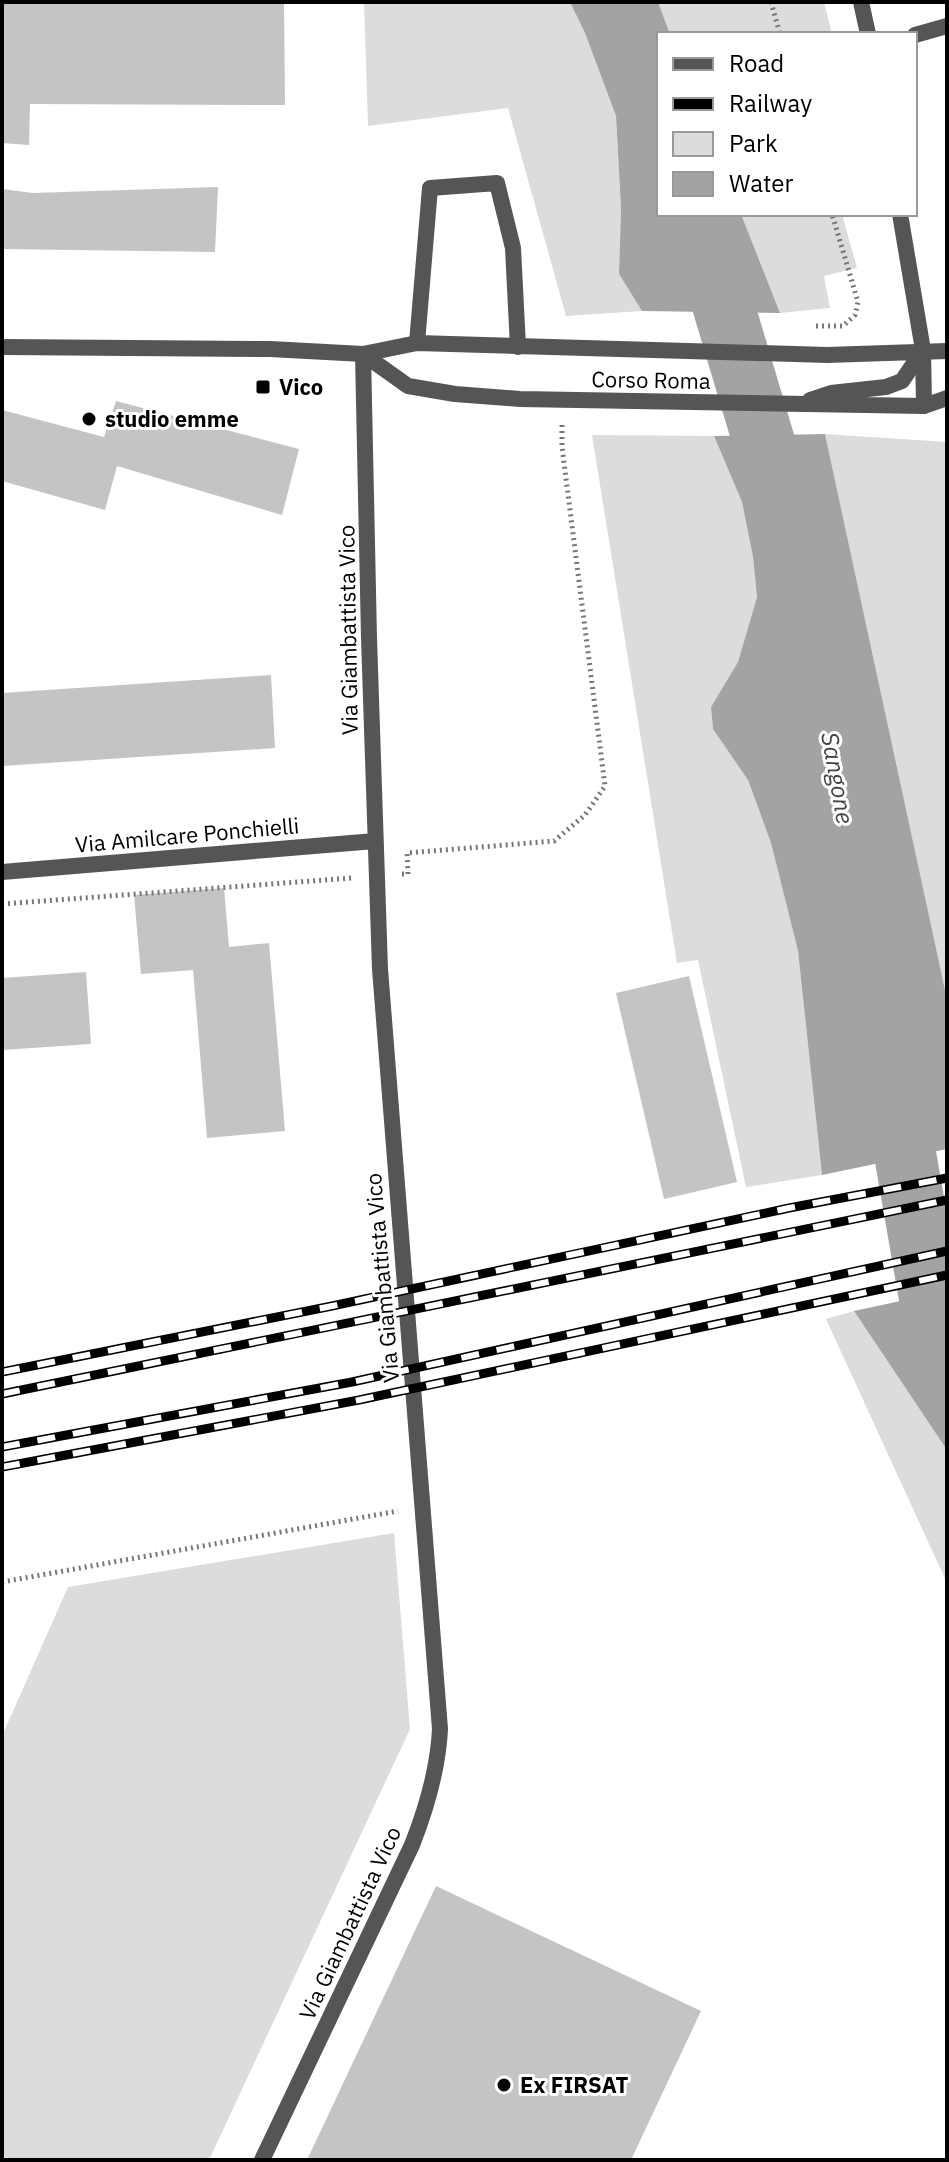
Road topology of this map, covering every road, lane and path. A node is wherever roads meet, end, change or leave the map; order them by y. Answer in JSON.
{"nodes":[{"id":1,"x":771,"y":2,"type":"edge"},
{"id":2,"x":861,"y":2,"type":"edge"},
{"id":3,"x":947,"y":26,"type":"edge"},
{"id":4,"x":779,"y":32,"type":"edge"},
{"id":5,"x":868,"y":32,"type":"edge"},
{"id":6,"x":917,"y":34,"type":"edge"},
{"id":7,"x":833,"y":216,"type":"edge"},
{"id":8,"x":900,"y":216,"type":"edge"},
{"id":9,"x":818,"y":326,"type":"dead end"},
{"id":10,"x":417,"y":343,"type":"junction"},
{"id":11,"x":2,"y":347,"type":"edge"},
{"id":12,"x":518,"y":347,"type":"junction"},
{"id":13,"x":923,"y":350,"type":"junction"},
{"id":14,"x":947,"y":351,"type":"edge"},
{"id":15,"x":363,"y":354,"type":"junction"},
{"id":16,"x":947,"y":398,"type":"edge"},
{"id":17,"x":797,"y":404,"type":"junction"},
{"id":18,"x":924,"y":406,"type":"junction"},
{"id":19,"x":947,"y":409,"type":"edge"},
{"id":20,"x":562,"y":447,"type":"dead end"},
{"id":21,"x":375,"y":841,"type":"junction"},
{"id":22,"x":2,"y":872,"type":"edge"},
{"id":23,"x":408,"y":874,"type":"dead end"},
{"id":24,"x":342,"y":879,"type":"dead end"},
{"id":25,"x":2,"y":904,"type":"edge"},
{"id":26,"x":423,"y":1507,"type":"junction"},
{"id":27,"x":2,"y":1582,"type":"edge"},
{"id":28,"x":262,"y":2160,"type":"edge"}],
"edges":[{"from":1,"to":4,"type":"path"},
{"from":2,"to":5,"type":"street"},
{"from":3,"to":6,"type":"street"},
{"from":7,"to":9,"type":"path"},
{"from":8,"to":13,"type":"street"},
{"from":10,"to":12,"type":"street","name":"Corso Roma"},
{"from":10,"to":12,"type":"street"},
{"from":10,"to":15,"type":"street","name":"Corso Roma"},
{"from":11,"to":15,"type":"street","name":"Corso Roma"},
{"from":12,"to":13,"type":"street","name":"Corso Roma"},
{"from":13,"to":14,"type":"street","name":"Corso Roma"},
{"from":13,"to":17,"type":"street"},
{"from":13,"to":18,"type":"street"},
{"from":15,"to":17,"type":"street","name":"Corso Roma"},
{"from":15,"to":21,"type":"street","name":"Via Giambattista Vico"},
{"from":16,"to":18,"type":"street","name":"Corso Roma"},
{"from":17,"to":18,"type":"street","name":"Corso Roma"},
{"from":18,"to":19,"type":"street"},
{"from":20,"to":23,"type":"path"},
{"from":21,"to":22,"type":"street","name":"Via Amilcare Ponchielli"},
{"from":21,"to":26,"type":"street","name":"Via Giambattista Vico"},
{"from":24,"to":25,"type":"path"},
{"from":26,"to":27,"type":"path"},
{"from":26,"to":28,"type":"street","name":"Via Giambattista Vico"}]}
